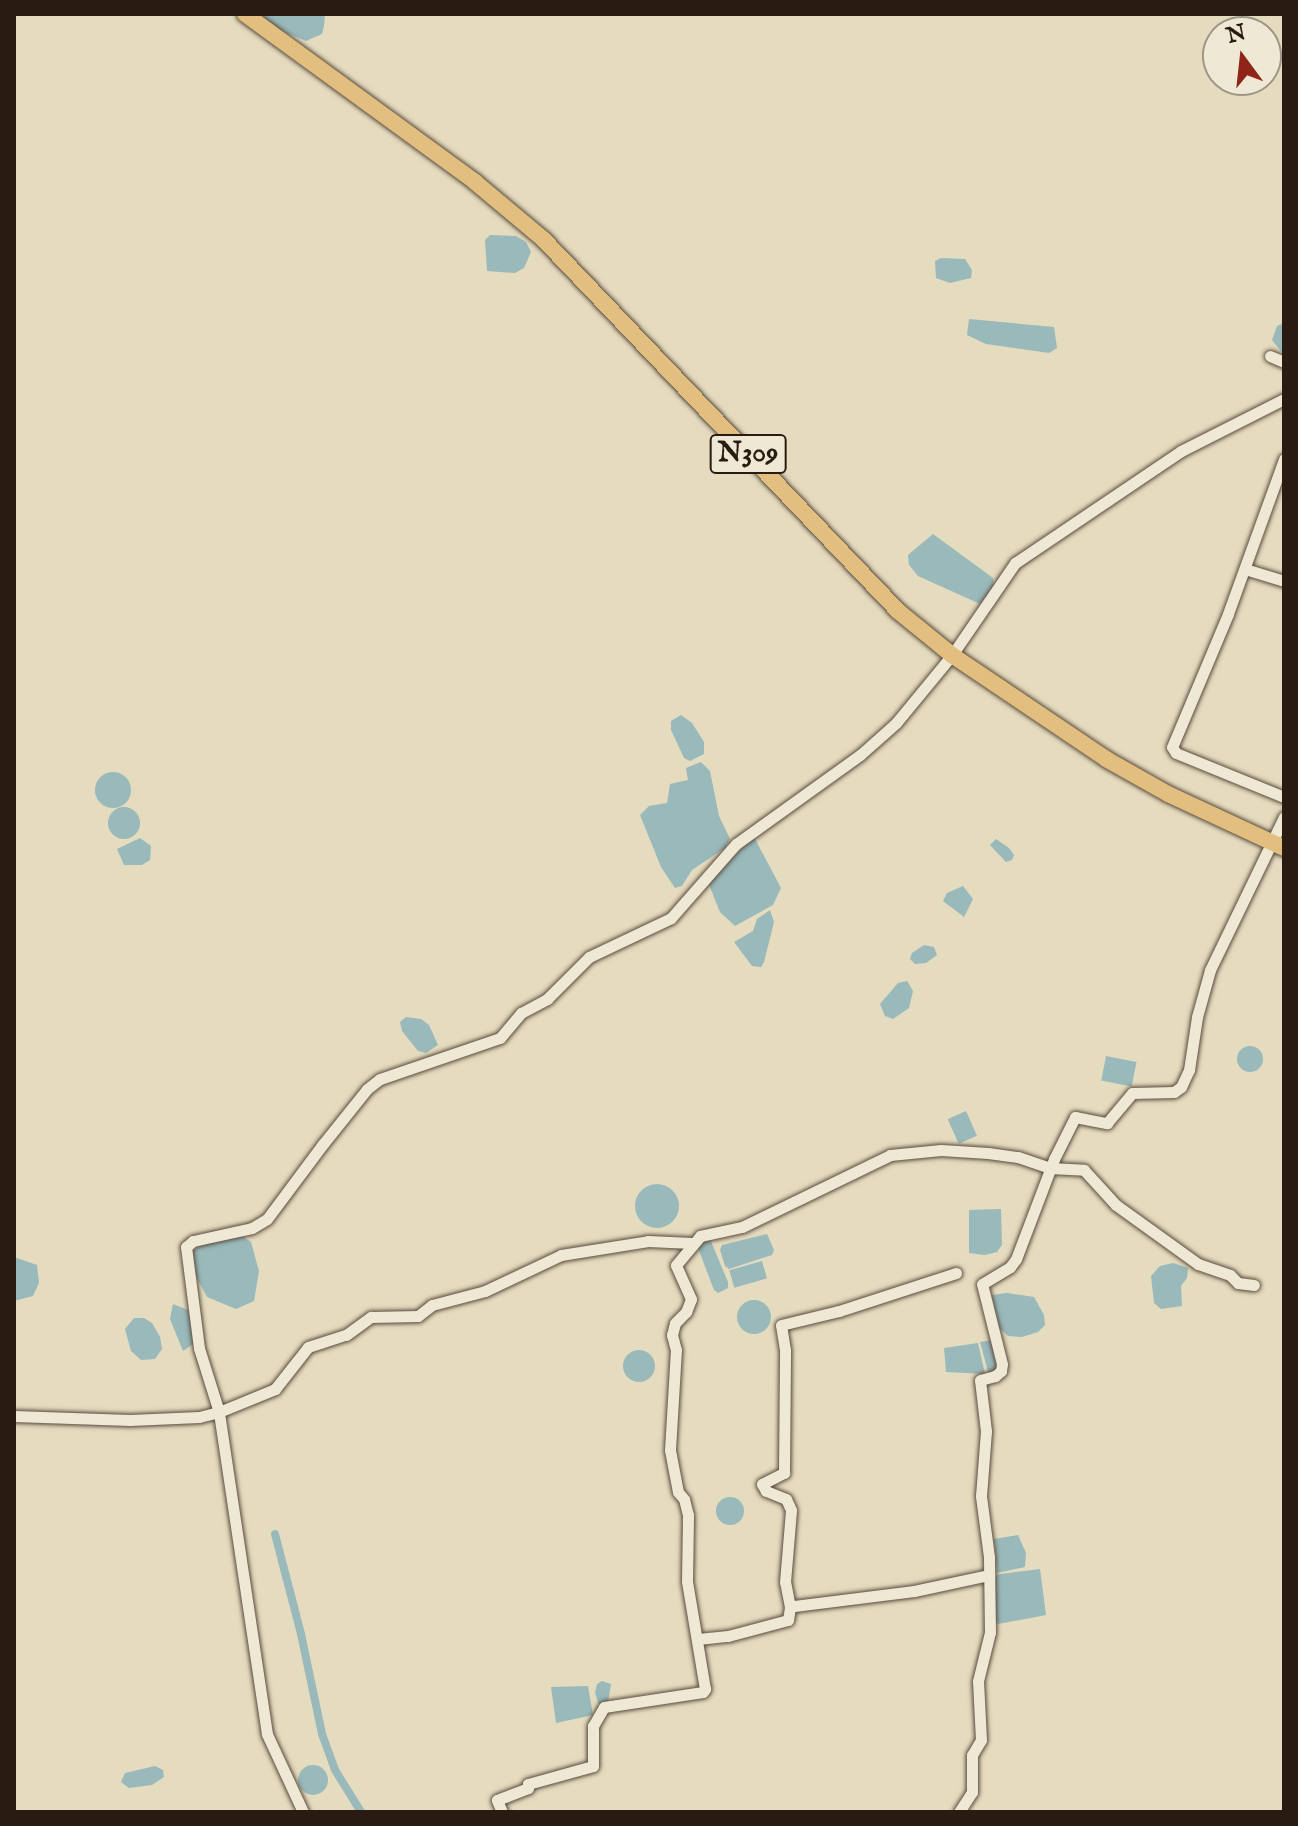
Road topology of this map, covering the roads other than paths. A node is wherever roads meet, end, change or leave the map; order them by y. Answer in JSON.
{"nodes":[{"id":1,"x":245,"y":14,"type":"edge"},
{"id":2,"x":1270,"y":356,"type":"dead end"},
{"id":3,"x":1284,"y":362,"type":"edge"},
{"id":4,"x":1284,"y":399,"type":"edge"},
{"id":5,"x":1284,"y":459,"type":"edge"},
{"id":6,"x":1245,"y":569,"type":"junction"},
{"id":7,"x":1284,"y":581,"type":"edge"},
{"id":8,"x":952,"y":655,"type":"junction"},
{"id":9,"x":1284,"y":797,"type":"edge"},
{"id":10,"x":1284,"y":817,"type":"edge"},
{"id":11,"x":1278,"y":845,"type":"edge"},
{"id":12,"x":1050,"y":1168,"type":"junction"},
{"id":13,"x":692,"y":1243,"type":"junction"},
{"id":14,"x":956,"y":1273,"type":"dead end"},
{"id":15,"x":1254,"y":1285,"type":"dead end"},
{"id":16,"x":219,"y":1412,"type":"junction"},
{"id":17,"x":14,"y":1416,"type":"edge"},
{"id":18,"x":989,"y":1575,"type":"junction"},
{"id":19,"x":790,"y":1607,"type":"junction"},
{"id":20,"x":698,"y":1639,"type":"junction"},
{"id":21,"x":303,"y":1812,"type":"edge"},
{"id":22,"x":502,"y":1812,"type":"edge"},
{"id":23,"x":959,"y":1812,"type":"edge"}],
"edges":[{"from":1,"to":8,"type":"highway","number":"N309"},
{"from":2,"to":3,"type":"street"},
{"from":4,"to":8,"type":"street"},
{"from":5,"to":6,"type":"street"},
{"from":6,"to":7,"type":"street"},
{"from":6,"to":9,"type":"street"},
{"from":8,"to":11,"type":"highway","number":"N309"},
{"from":8,"to":16,"type":"street"},
{"from":10,"to":11,"type":"street"},
{"from":11,"to":12,"type":"street"},
{"from":12,"to":13,"type":"street"},
{"from":12,"to":15,"type":"street"},
{"from":12,"to":18,"type":"street"},
{"from":13,"to":16,"type":"street"},
{"from":13,"to":20,"type":"street"},
{"from":14,"to":19,"type":"street"},
{"from":16,"to":17,"type":"street"},
{"from":16,"to":21,"type":"street"},
{"from":18,"to":19,"type":"street"},
{"from":18,"to":23,"type":"street"},
{"from":19,"to":20,"type":"street"},
{"from":20,"to":22,"type":"street"}]}
